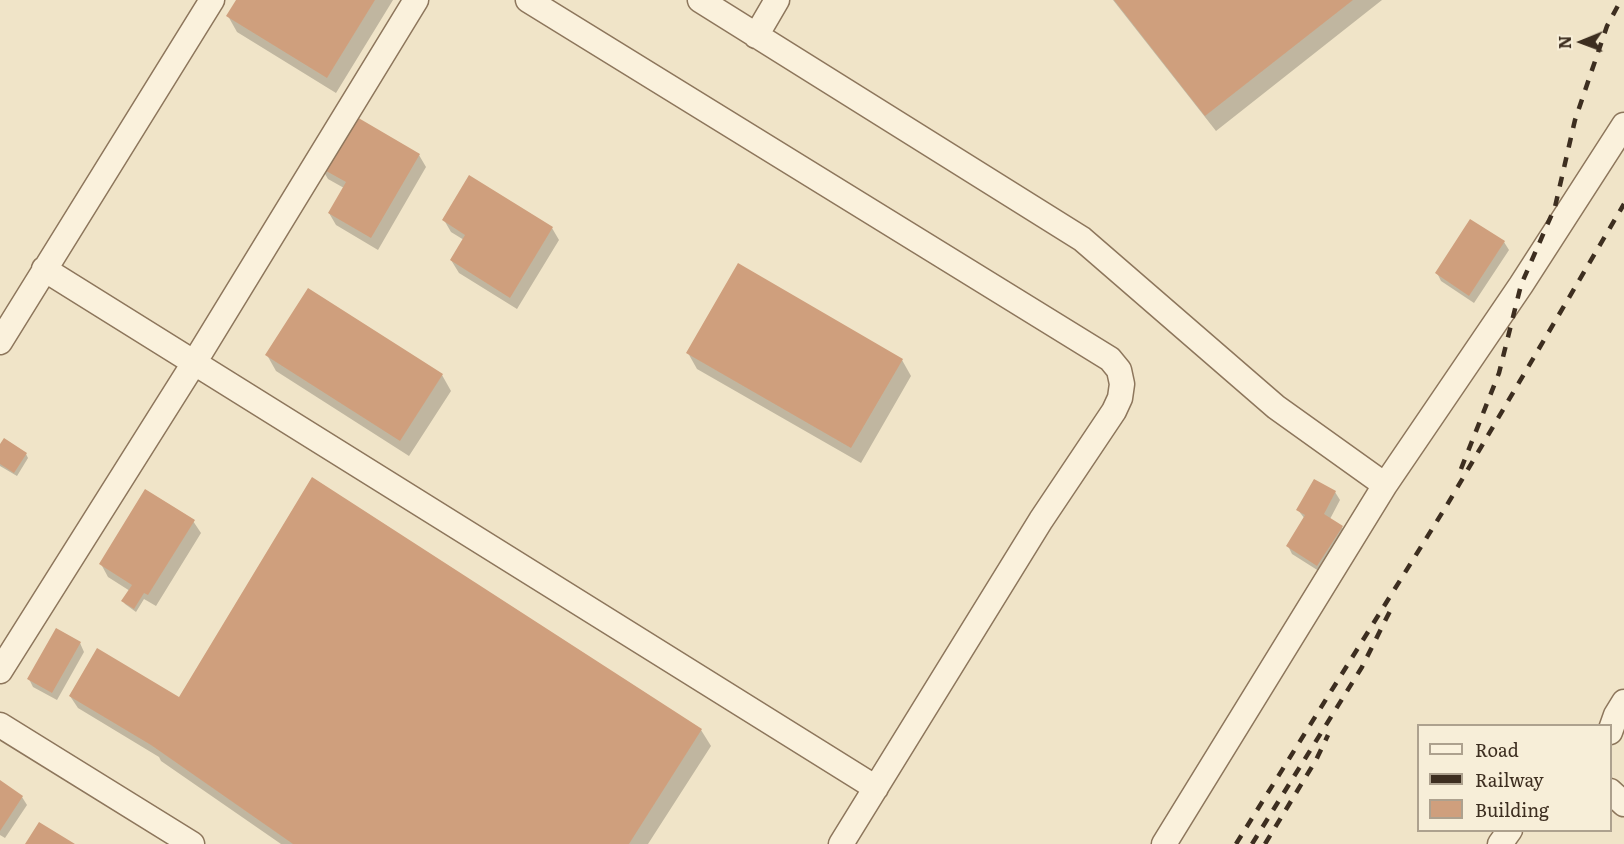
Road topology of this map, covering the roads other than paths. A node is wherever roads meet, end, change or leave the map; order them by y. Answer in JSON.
{"nodes":[{"id":1,"x":212,"y":0,"type":"edge"},
{"id":2,"x":416,"y":0,"type":"edge"},
{"id":3,"x":528,"y":0,"type":"edge"},
{"id":4,"x":700,"y":0,"type":"edge"},
{"id":5,"x":777,"y":0,"type":"edge"},
{"id":6,"x":756,"y":36,"type":"junction"},
{"id":7,"x":1622,"y":133,"type":"edge"},
{"id":8,"x":44,"y":270,"type":"junction"},
{"id":9,"x":0,"y":342,"type":"edge"},
{"id":10,"x":194,"y":363,"type":"junction"},
{"id":11,"x":1384,"y":485,"type":"junction"},
{"id":12,"x":0,"y":671,"type":"edge"},
{"id":13,"x":1624,"y":702,"type":"edge"},
{"id":14,"x":0,"y":725,"type":"edge"},
{"id":15,"x":1612,"y":729,"type":"edge"},
{"id":16,"x":876,"y":788,"type":"junction"},
{"id":17,"x":1612,"y":792,"type":"edge"},
{"id":18,"x":1624,"y":804,"type":"edge"},
{"id":19,"x":1509,"y":832,"type":"edge"},
{"id":20,"x":192,"y":844,"type":"edge"},
{"id":21,"x":841,"y":844,"type":"edge"},
{"id":22,"x":1164,"y":844,"type":"edge"},
{"id":23,"x":1500,"y":844,"type":"edge"}],
"edges":[{"from":1,"to":8,"type":"lane"},
{"from":2,"to":10,"type":"lane"},
{"from":3,"to":16,"type":"lane"},
{"from":4,"to":6,"type":"lane"},
{"from":5,"to":6,"type":"lane"},
{"from":6,"to":11,"type":"lane"},
{"from":7,"to":11,"type":"lane"},
{"from":8,"to":9,"type":"lane"},
{"from":8,"to":10,"type":"lane"},
{"from":10,"to":12,"type":"lane"},
{"from":10,"to":16,"type":"lane"},
{"from":11,"to":22,"type":"lane"},
{"from":13,"to":15,"type":"lane"},
{"from":14,"to":20,"type":"lane"},
{"from":16,"to":21,"type":"lane"},
{"from":17,"to":18,"type":"lane"},
{"from":19,"to":23,"type":"lane"}]}
